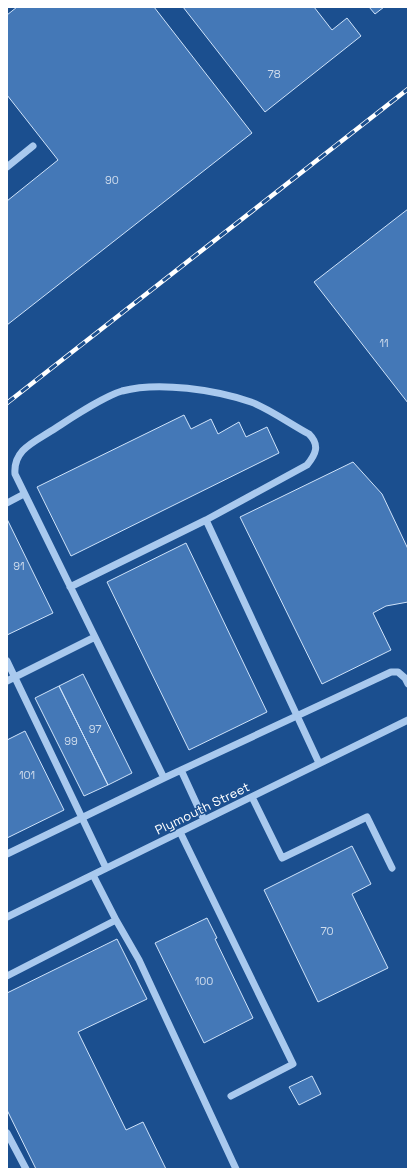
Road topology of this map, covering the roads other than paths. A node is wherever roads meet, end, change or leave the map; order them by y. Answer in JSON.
{"nodes":[{"id":1,"x":33,"y":146,"type":"dead end"},
{"id":2,"x":7,"y":167,"type":"edge"},
{"id":3,"x":24,"y":494,"type":"junction"},
{"id":4,"x":7,"y":503,"type":"edge"},
{"id":5,"x":206,"y":520,"type":"junction"},
{"id":6,"x":70,"y":587,"type":"junction"},
{"id":7,"x":95,"y":637,"type":"junction"},
{"id":8,"x":7,"y":661,"type":"edge"},
{"id":9,"x":15,"y":677,"type":"junction"},
{"id":10,"x":7,"y":681,"type":"edge"},
{"id":11,"x":408,"y":684,"type":"edge"},
{"id":12,"x":297,"y":716,"type":"junction"},
{"id":13,"x":408,"y":720,"type":"edge"},
{"id":14,"x":320,"y":763,"type":"junction"},
{"id":15,"x":181,"y":770,"type":"junction"},
{"id":16,"x":164,"y":778,"type":"junction"},
{"id":17,"x":252,"y":797,"type":"junction"},
{"id":18,"x":82,"y":818,"type":"junction"},
{"id":19,"x":204,"y":820,"type":"junction"},
{"id":20,"x":180,"y":832,"type":"junction"},
{"id":21,"x":7,"y":854,"type":"edge"},
{"id":22,"x":106,"y":868,"type":"junction"},
{"id":23,"x":392,"y":868,"type":"dead end"},
{"id":24,"x":93,"y":875,"type":"junction"},
{"id":25,"x":7,"y":917,"type":"edge"},
{"id":26,"x":116,"y":920,"type":"junction"},
{"id":27,"x":7,"y":976,"type":"edge"},
{"id":28,"x":231,"y":1096,"type":"dead end"},
{"id":29,"x":7,"y":1133,"type":"edge"},
{"id":30,"x":26,"y":1169,"type":"edge"},
{"id":31,"x":236,"y":1169,"type":"edge"}],
"edges":[{"from":1,"to":2,"type":"street"},
{"from":3,"to":4,"type":"street"},
{"from":3,"to":5,"type":"street"},
{"from":3,"to":6,"type":"street"},
{"from":5,"to":6,"type":"street"},
{"from":5,"to":12,"type":"street"},
{"from":6,"to":7,"type":"street"},
{"from":7,"to":9,"type":"street"},
{"from":7,"to":16,"type":"street"},
{"from":8,"to":9,"type":"street"},
{"from":9,"to":10,"type":"street"},
{"from":9,"to":18,"type":"street"},
{"from":11,"to":12,"type":"street"},
{"from":12,"to":14,"type":"street"},
{"from":12,"to":15,"type":"street"},
{"from":13,"to":14,"type":"street","name":"Plymouth Street"},
{"from":14,"to":17,"type":"street","name":"Plymouth Street"},
{"from":15,"to":16,"type":"street"},
{"from":15,"to":19,"type":"street"},
{"from":16,"to":18,"type":"street"},
{"from":17,"to":19,"type":"street","name":"Plymouth Street"},
{"from":17,"to":23,"type":"street"},
{"from":18,"to":21,"type":"street"},
{"from":18,"to":22,"type":"street"},
{"from":19,"to":20,"type":"street","name":"Plymouth Street"},
{"from":20,"to":22,"type":"street","name":"Plymouth Street"},
{"from":20,"to":28,"type":"street"},
{"from":22,"to":24,"type":"street","name":"Plymouth Street"},
{"from":24,"to":25,"type":"street","name":"Plymouth Street"},
{"from":24,"to":26,"type":"street"},
{"from":26,"to":27,"type":"street"},
{"from":26,"to":31,"type":"street"},
{"from":29,"to":30,"type":"street"}]}
